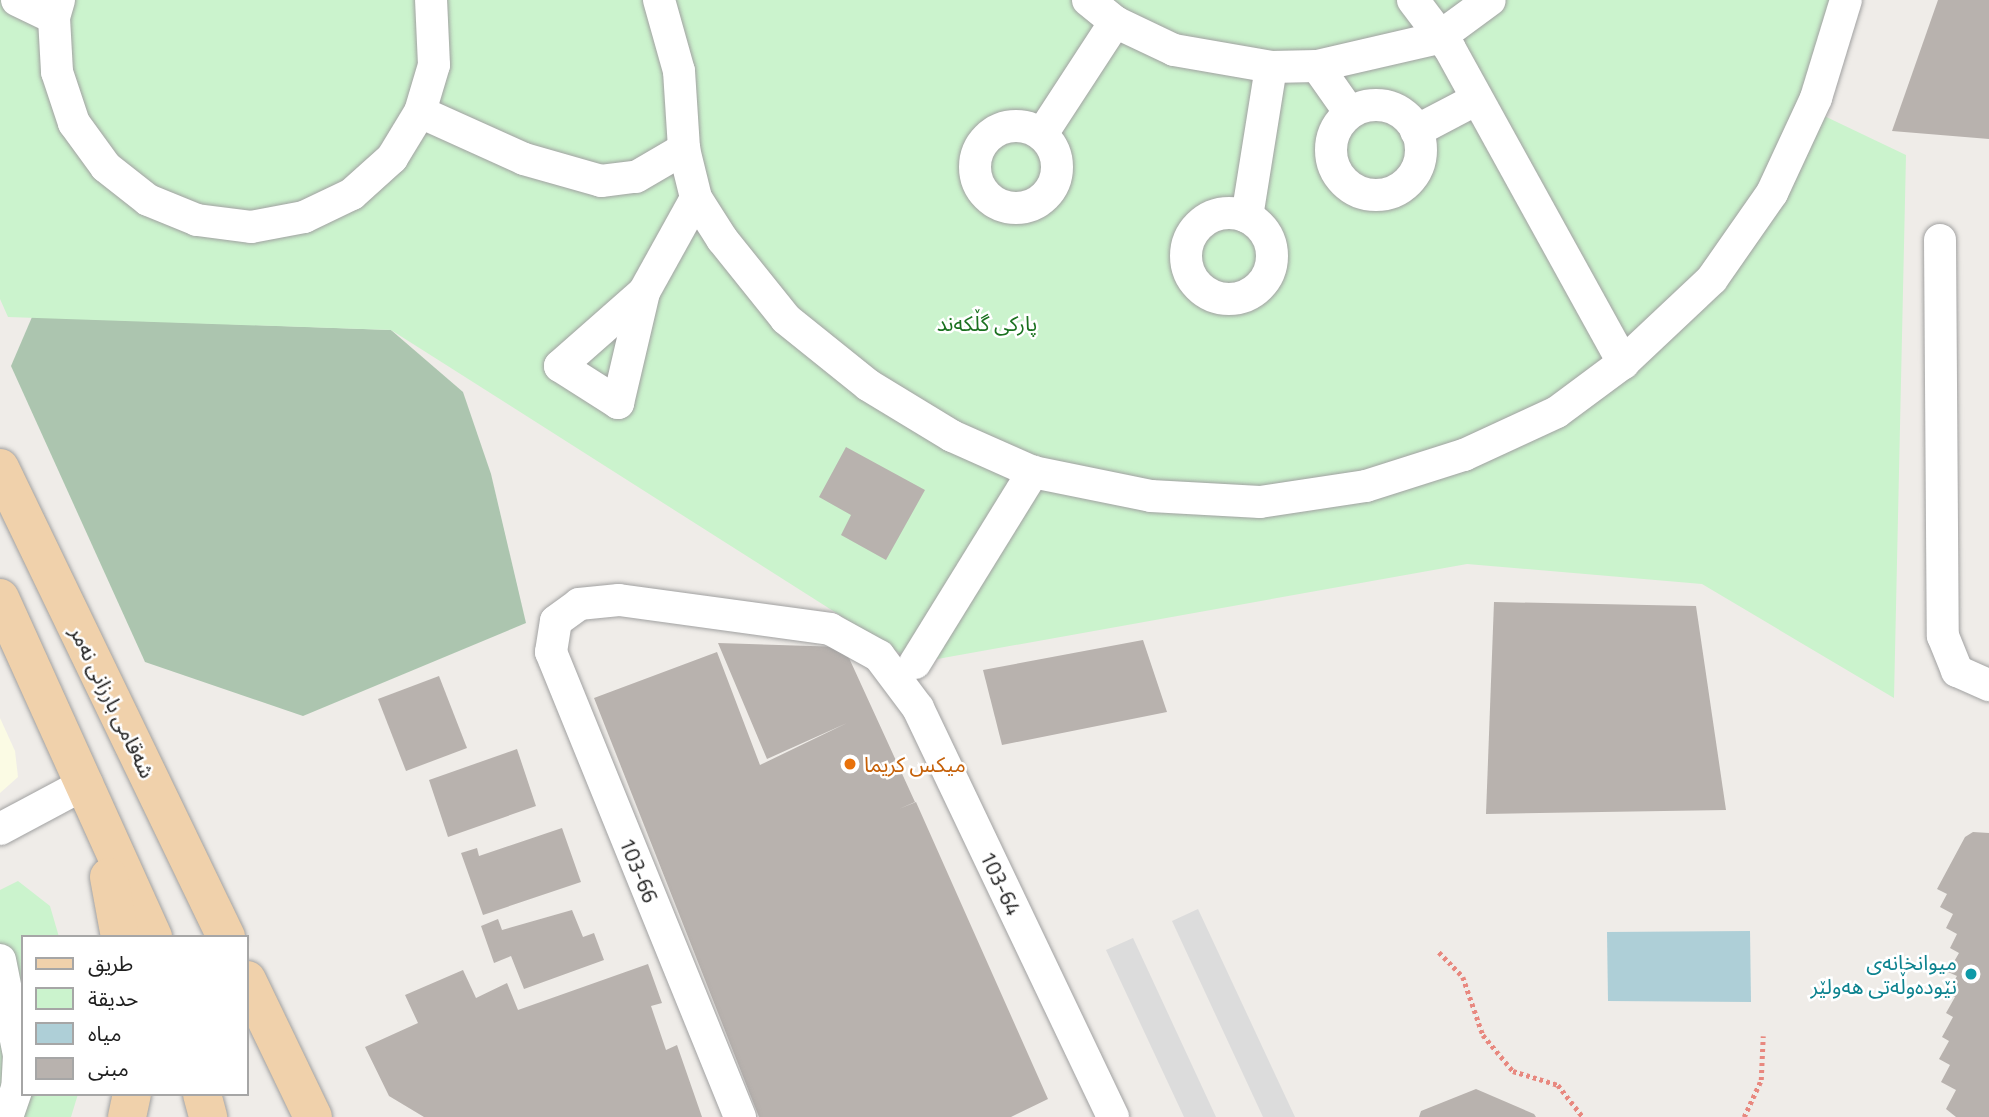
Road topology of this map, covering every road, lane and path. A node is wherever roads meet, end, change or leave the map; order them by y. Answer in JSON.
{"nodes":[{"id":1,"x":17,"y":0,"type":"edge"},
{"id":2,"x":431,"y":0,"type":"edge"},
{"id":3,"x":659,"y":0,"type":"edge"},
{"id":4,"x":1088,"y":0,"type":"edge"},
{"id":5,"x":1413,"y":0,"type":"edge"},
{"id":6,"x":1490,"y":0,"type":"edge"},
{"id":7,"x":1846,"y":0,"type":"edge"},
{"id":8,"x":56,"y":9,"type":"edge"},
{"id":9,"x":1115,"y":22,"type":"junction"},
{"id":10,"x":1441,"y":36,"type":"junction"},
{"id":11,"x":1317,"y":66,"type":"junction"},
{"id":12,"x":1271,"y":67,"type":"junction"},
{"id":13,"x":1475,"y":100,"type":"junction"},
{"id":14,"x":420,"y":112,"type":"junction"},
{"id":15,"x":1350,"y":113,"type":"junction"},
{"id":16,"x":1416,"y":131,"type":"junction"},
{"id":17,"x":1042,"y":134,"type":"dead end"},
{"id":18,"x":684,"y":149,"type":"junction"},
{"id":19,"x":696,"y":198,"type":"junction"},
{"id":20,"x":1247,"y":217,"type":"dead end"},
{"id":21,"x":1940,"y":240,"type":"dead end"},
{"id":22,"x":644,"y":292,"type":"dead end"},
{"id":23,"x":1623,"y":363,"type":"junction"},
{"id":24,"x":0,"y":468,"type":"edge"},
{"id":25,"x":1032,"y":472,"type":"junction"},
{"id":26,"x":0,"y":598,"type":"edge"},
{"id":27,"x":556,"y":621,"type":"joint"},
{"id":28,"x":915,"y":663,"type":"dead end"},
{"id":29,"x":1989,"y":685,"type":"edge"},
{"id":30,"x":86,"y":783,"type":"junction"},
{"id":31,"x":0,"y":829,"type":"edge"},
{"id":32,"x":120,"y":935,"type":"edge"},
{"id":33,"x":152,"y":935,"type":"edge"},
{"id":34,"x":225,"y":935,"type":"edge"},
{"id":35,"x":1439,"y":952,"type":"dead end"},
{"id":36,"x":0,"y":960,"type":"edge"},
{"id":37,"x":248,"y":981,"type":"edge"},
{"id":38,"x":1763,"y":1036,"type":"dead end"},
{"id":39,"x":132,"y":1096,"type":"edge"},
{"id":40,"x":203,"y":1096,"type":"edge"},
{"id":41,"x":7,"y":1117,"type":"edge"},
{"id":42,"x":127,"y":1117,"type":"edge"},
{"id":43,"x":208,"y":1117,"type":"edge"},
{"id":44,"x":313,"y":1117,"type":"edge"},
{"id":45,"x":740,"y":1117,"type":"edge"},
{"id":46,"x":1113,"y":1117,"type":"edge"},
{"id":47,"x":1583,"y":1117,"type":"edge"},
{"id":48,"x":1744,"y":1117,"type":"edge"}],
"edges":[{"from":1,"to":8,"type":"street"},
{"from":2,"to":14,"type":"street"},
{"from":3,"to":18,"type":"street"},
{"from":4,"to":9,"type":"street"},
{"from":5,"to":10,"type":"street"},
{"from":6,"to":10,"type":"street"},
{"from":7,"to":23,"type":"street"},
{"from":8,"to":14,"type":"street"},
{"from":9,"to":12,"type":"street"},
{"from":9,"to":17,"type":"street"},
{"from":10,"to":11,"type":"street"},
{"from":10,"to":13,"type":"street"},
{"from":11,"to":12,"type":"street"},
{"from":11,"to":15,"type":"street"},
{"from":12,"to":20,"type":"street"},
{"from":13,"to":16,"type":"street"},
{"from":13,"to":23,"type":"street"},
{"from":14,"to":18,"type":"street"},
{"from":15,"to":16,"type":"street"},
{"from":15,"to":16,"type":"street"},
{"from":18,"to":19,"type":"street"},
{"from":19,"to":22,"type":"street"},
{"from":19,"to":25,"type":"street"},
{"from":21,"to":29,"type":"street"},
{"from":23,"to":25,"type":"street"},
{"from":24,"to":34,"type":"main road","name":"شەقامی بارزانی نەمر"},
{"from":25,"to":28,"type":"street"},
{"from":26,"to":30,"type":"main road"},
{"from":27,"to":45,"type":"street","name":"103-66"},
{"from":27,"to":46,"type":"street","name":"103-64"},
{"from":30,"to":31,"type":"street"},
{"from":30,"to":32,"type":"main road"},
{"from":30,"to":33,"type":"main road"},
{"from":35,"to":47,"type":"path"},
{"from":36,"to":41,"type":"street"},
{"from":37,"to":44,"type":"main road"},
{"from":38,"to":48,"type":"path"},
{"from":39,"to":42,"type":"main road"},
{"from":40,"to":43,"type":"main road"}]}
